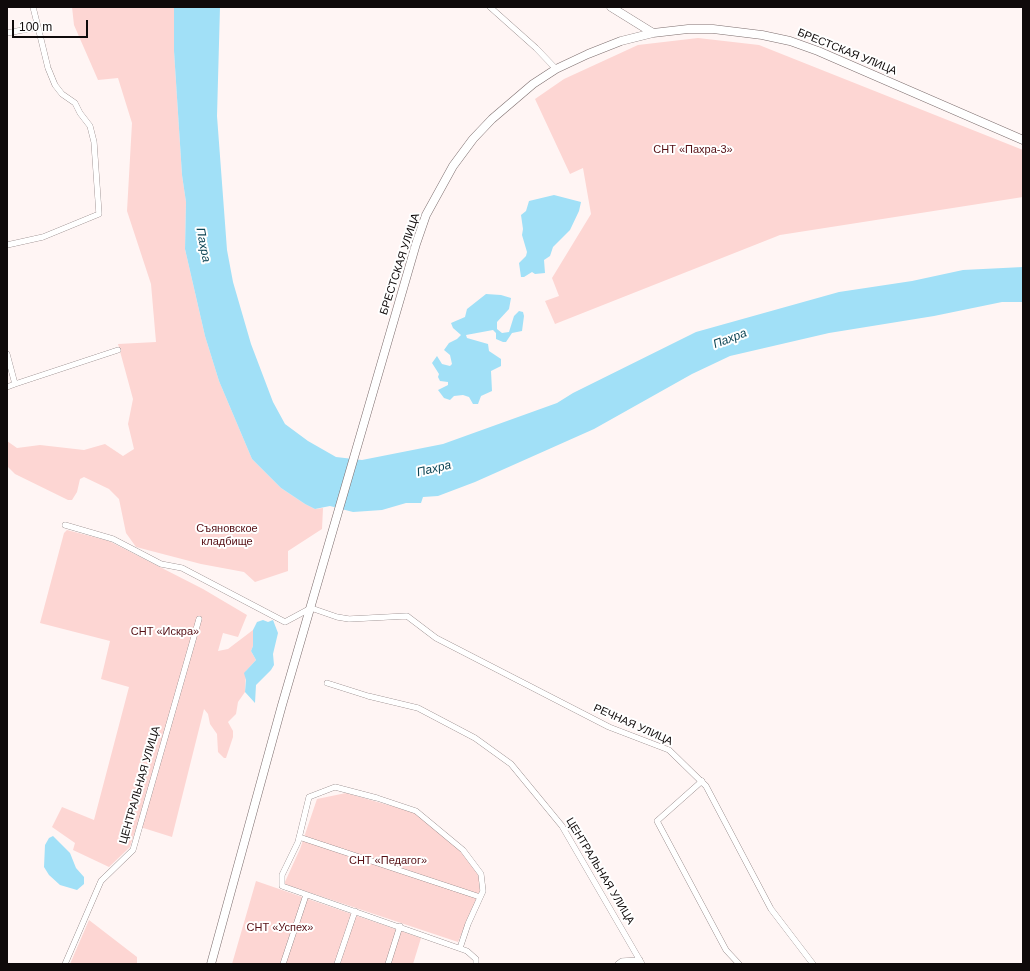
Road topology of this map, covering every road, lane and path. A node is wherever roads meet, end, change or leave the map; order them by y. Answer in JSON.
{"nodes":[{"id":1,"x":33,"y":7,"type":"edge"},
{"id":2,"x":490,"y":7,"type":"edge"},
{"id":3,"x":610,"y":7,"type":"edge"},
{"id":4,"x":38,"y":27,"type":"junction"},
{"id":5,"x":7,"y":33,"type":"edge"},
{"id":6,"x":653,"y":33,"type":"junction"},
{"id":7,"x":556,"y":69,"type":"junction"},
{"id":8,"x":1023,"y":140,"type":"edge"},
{"id":9,"x":7,"y":245,"type":"edge"},
{"id":10,"x":118,"y":350,"type":"dead end"},
{"id":11,"x":7,"y":354,"type":"edge"},
{"id":12,"x":15,"y":384,"type":"junction"},
{"id":13,"x":7,"y":387,"type":"edge"},
{"id":14,"x":65,"y":525,"type":"dead end"},
{"id":15,"x":311,"y":608,"type":"junction"},
{"id":16,"x":199,"y":619,"type":"dead end"},
{"id":17,"x":327,"y":683,"type":"dead end"},
{"id":18,"x":702,"y":781,"type":"junction"},
{"id":19,"x":299,"y":837,"type":"junction"},
{"id":20,"x":306,"y":895,"type":"junction"},
{"id":21,"x":480,"y":897,"type":"junction"},
{"id":22,"x":355,"y":911,"type":"junction"},
{"id":23,"x":400,"y":926,"type":"junction"},
{"id":24,"x":460,"y":948,"type":"junction"},
{"id":25,"x":641,"y":962,"type":"edge"},
{"id":26,"x":65,"y":964,"type":"edge"},
{"id":27,"x":211,"y":964,"type":"edge"},
{"id":28,"x":283,"y":964,"type":"edge"},
{"id":29,"x":337,"y":964,"type":"edge"},
{"id":30,"x":388,"y":964,"type":"edge"},
{"id":31,"x":476,"y":964,"type":"edge"},
{"id":32,"x":618,"y":964,"type":"edge"},
{"id":33,"x":740,"y":964,"type":"edge"},
{"id":34,"x":813,"y":964,"type":"edge"}],
"edges":[{"from":1,"to":4,"type":"street"},
{"from":2,"to":7,"type":"street"},
{"from":3,"to":6,"type":"main road"},
{"from":4,"to":5,"type":"street"},
{"from":4,"to":9,"type":"street"},
{"from":6,"to":7,"type":"main road","name":"БРЕСТСКАЯ УЛИЦА"},
{"from":6,"to":8,"type":"main road","name":"БРЕСТСКАЯ УЛИЦА"},
{"from":7,"to":15,"type":"main road","name":"БРЕСТСКАЯ УЛИЦА"},
{"from":10,"to":12,"type":"street"},
{"from":11,"to":12,"type":"street"},
{"from":12,"to":13,"type":"street"},
{"from":14,"to":15,"type":"street"},
{"from":15,"to":18,"type":"street","name":"РЕЧНАЯ УЛИЦА"},
{"from":15,"to":27,"type":"main road","name":"БРЕСТСКАЯ УЛИЦА"},
{"from":16,"to":26,"type":"street","name":"ЦЕНТРАЛЬНАЯ УЛИЦА"},
{"from":17,"to":25,"type":"street","name":"ЦЕНТРАЛЬНАЯ УЛИЦА"},
{"from":18,"to":33,"type":"street"},
{"from":18,"to":34,"type":"street","name":"РЕЧНАЯ УЛИЦА"},
{"from":19,"to":20,"type":"street"},
{"from":19,"to":21,"type":"street"},
{"from":19,"to":21,"type":"street"},
{"from":20,"to":22,"type":"street"},
{"from":20,"to":28,"type":"street"},
{"from":21,"to":24,"type":"street"},
{"from":22,"to":23,"type":"street"},
{"from":22,"to":29,"type":"street"},
{"from":23,"to":24,"type":"street"},
{"from":23,"to":30,"type":"street"},
{"from":24,"to":31,"type":"street"},
{"from":25,"to":32,"type":"street"}]}
